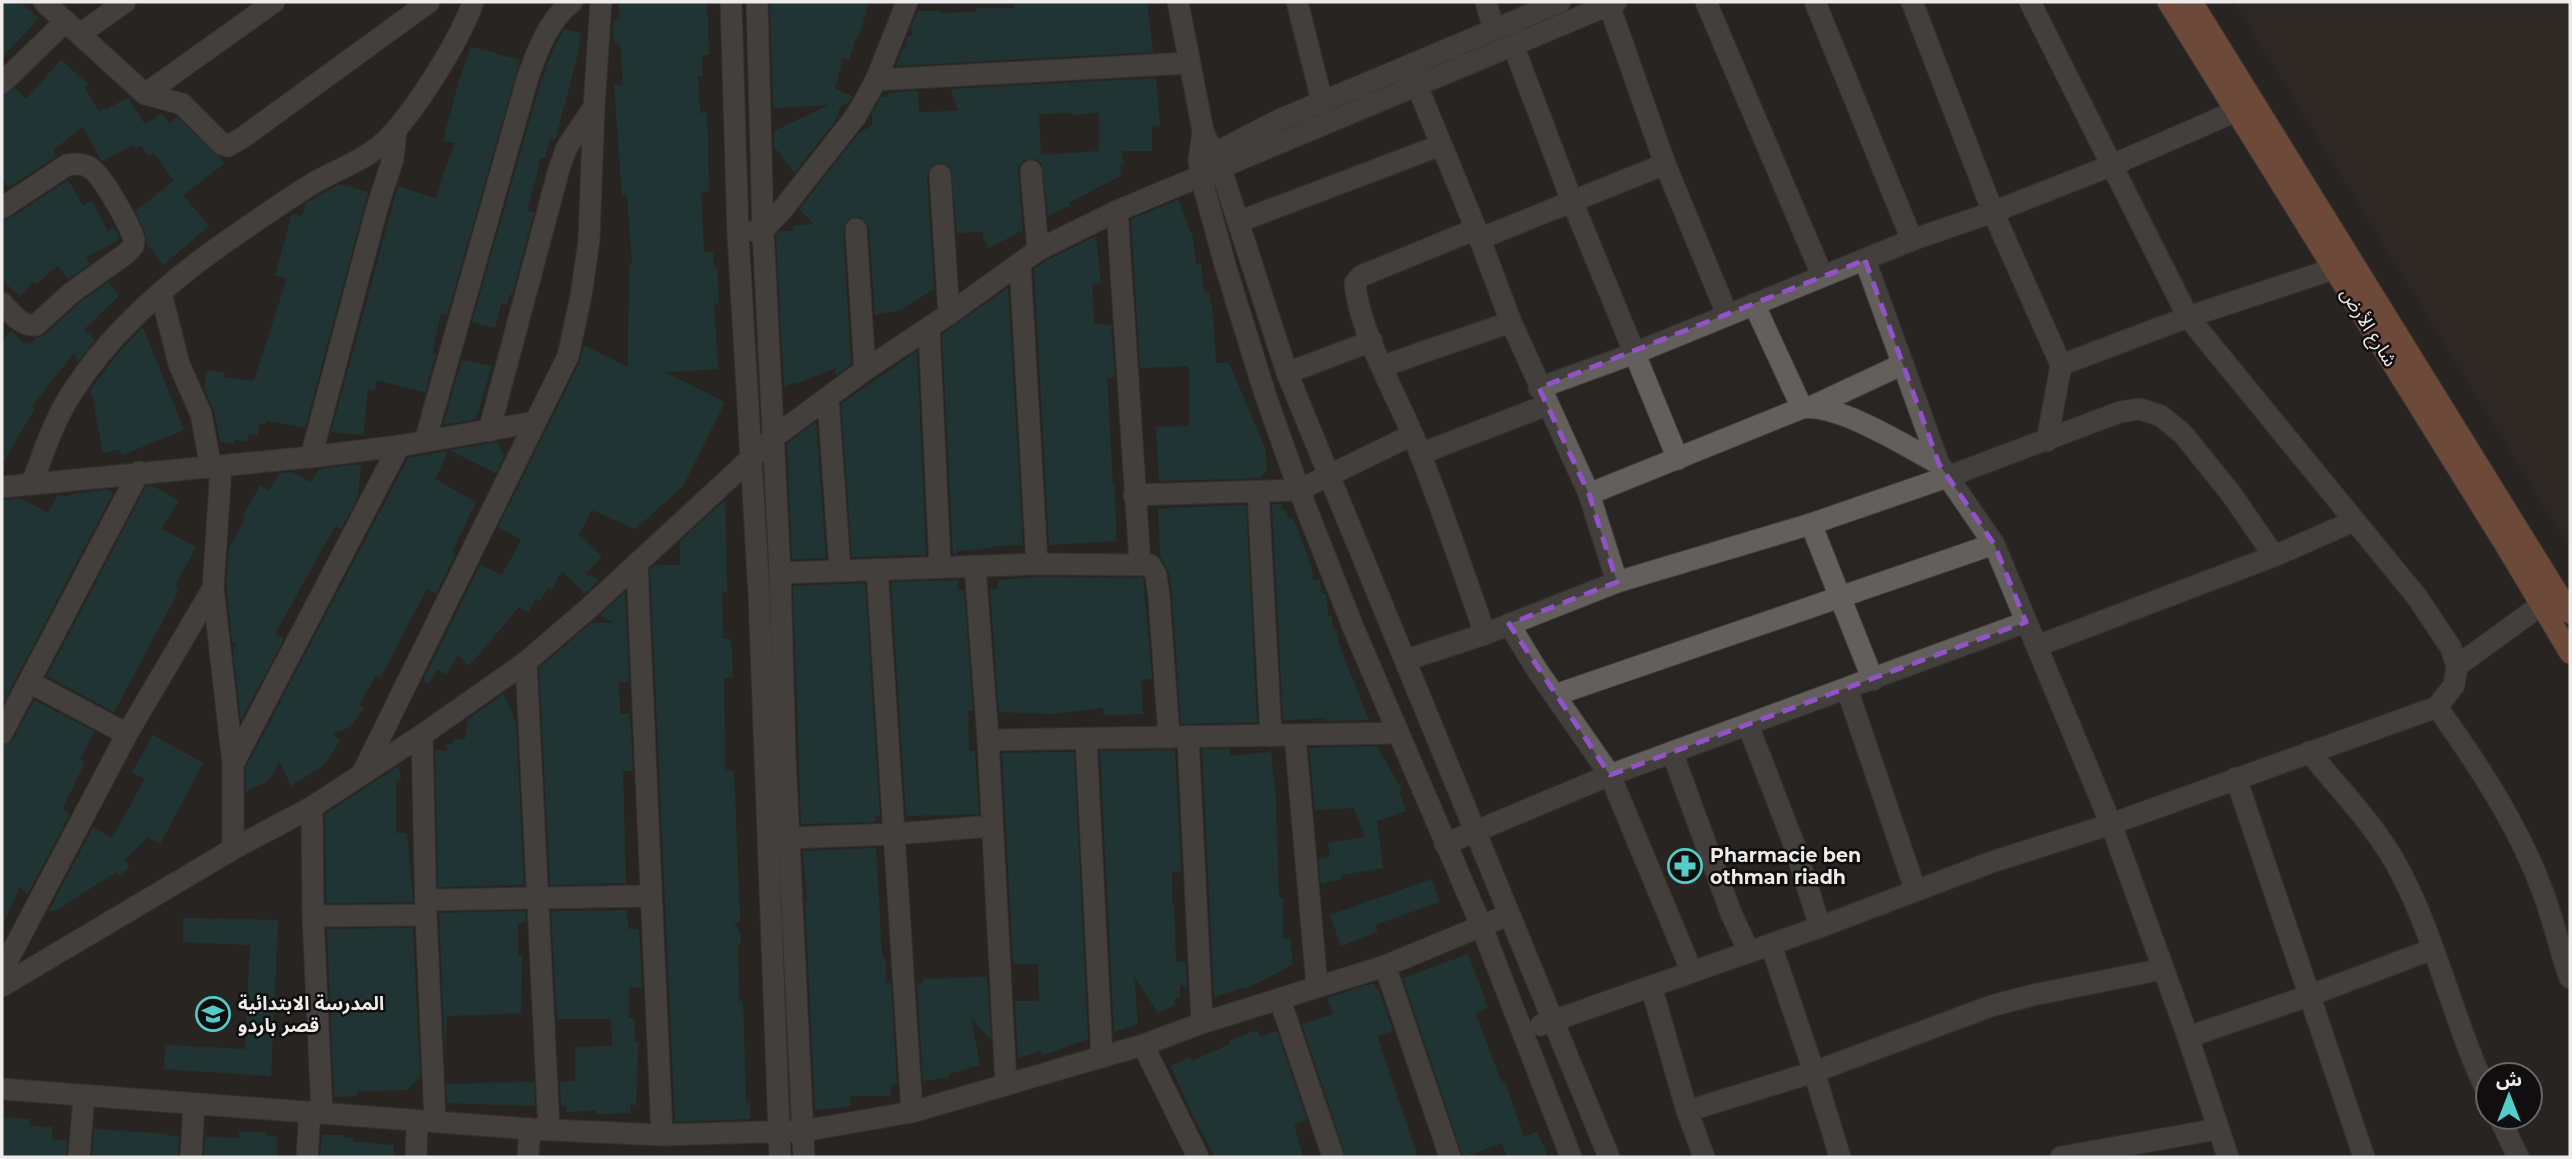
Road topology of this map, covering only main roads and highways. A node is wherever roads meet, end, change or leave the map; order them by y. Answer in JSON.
{"nodes":[{"id":1,"x":2168,"y":2,"type":"edge"},
{"id":2,"x":2192,"y":2,"type":"edge"},
{"id":3,"x":2208,"y":48,"type":"junction"},
{"id":4,"x":2570,"y":613,"type":"edge"},
{"id":5,"x":2570,"y":653,"type":"edge"}],
"edges":[{"from":1,"to":3,"type":"main road","name":"شارع الأرض"},
{"from":2,"to":3,"type":"main road","name":"شارع الأرض"},
{"from":3,"to":4,"type":"main road","name":"شارع الأرض"},
{"from":3,"to":5,"type":"main road","name":"شارع الأرض"}]}
